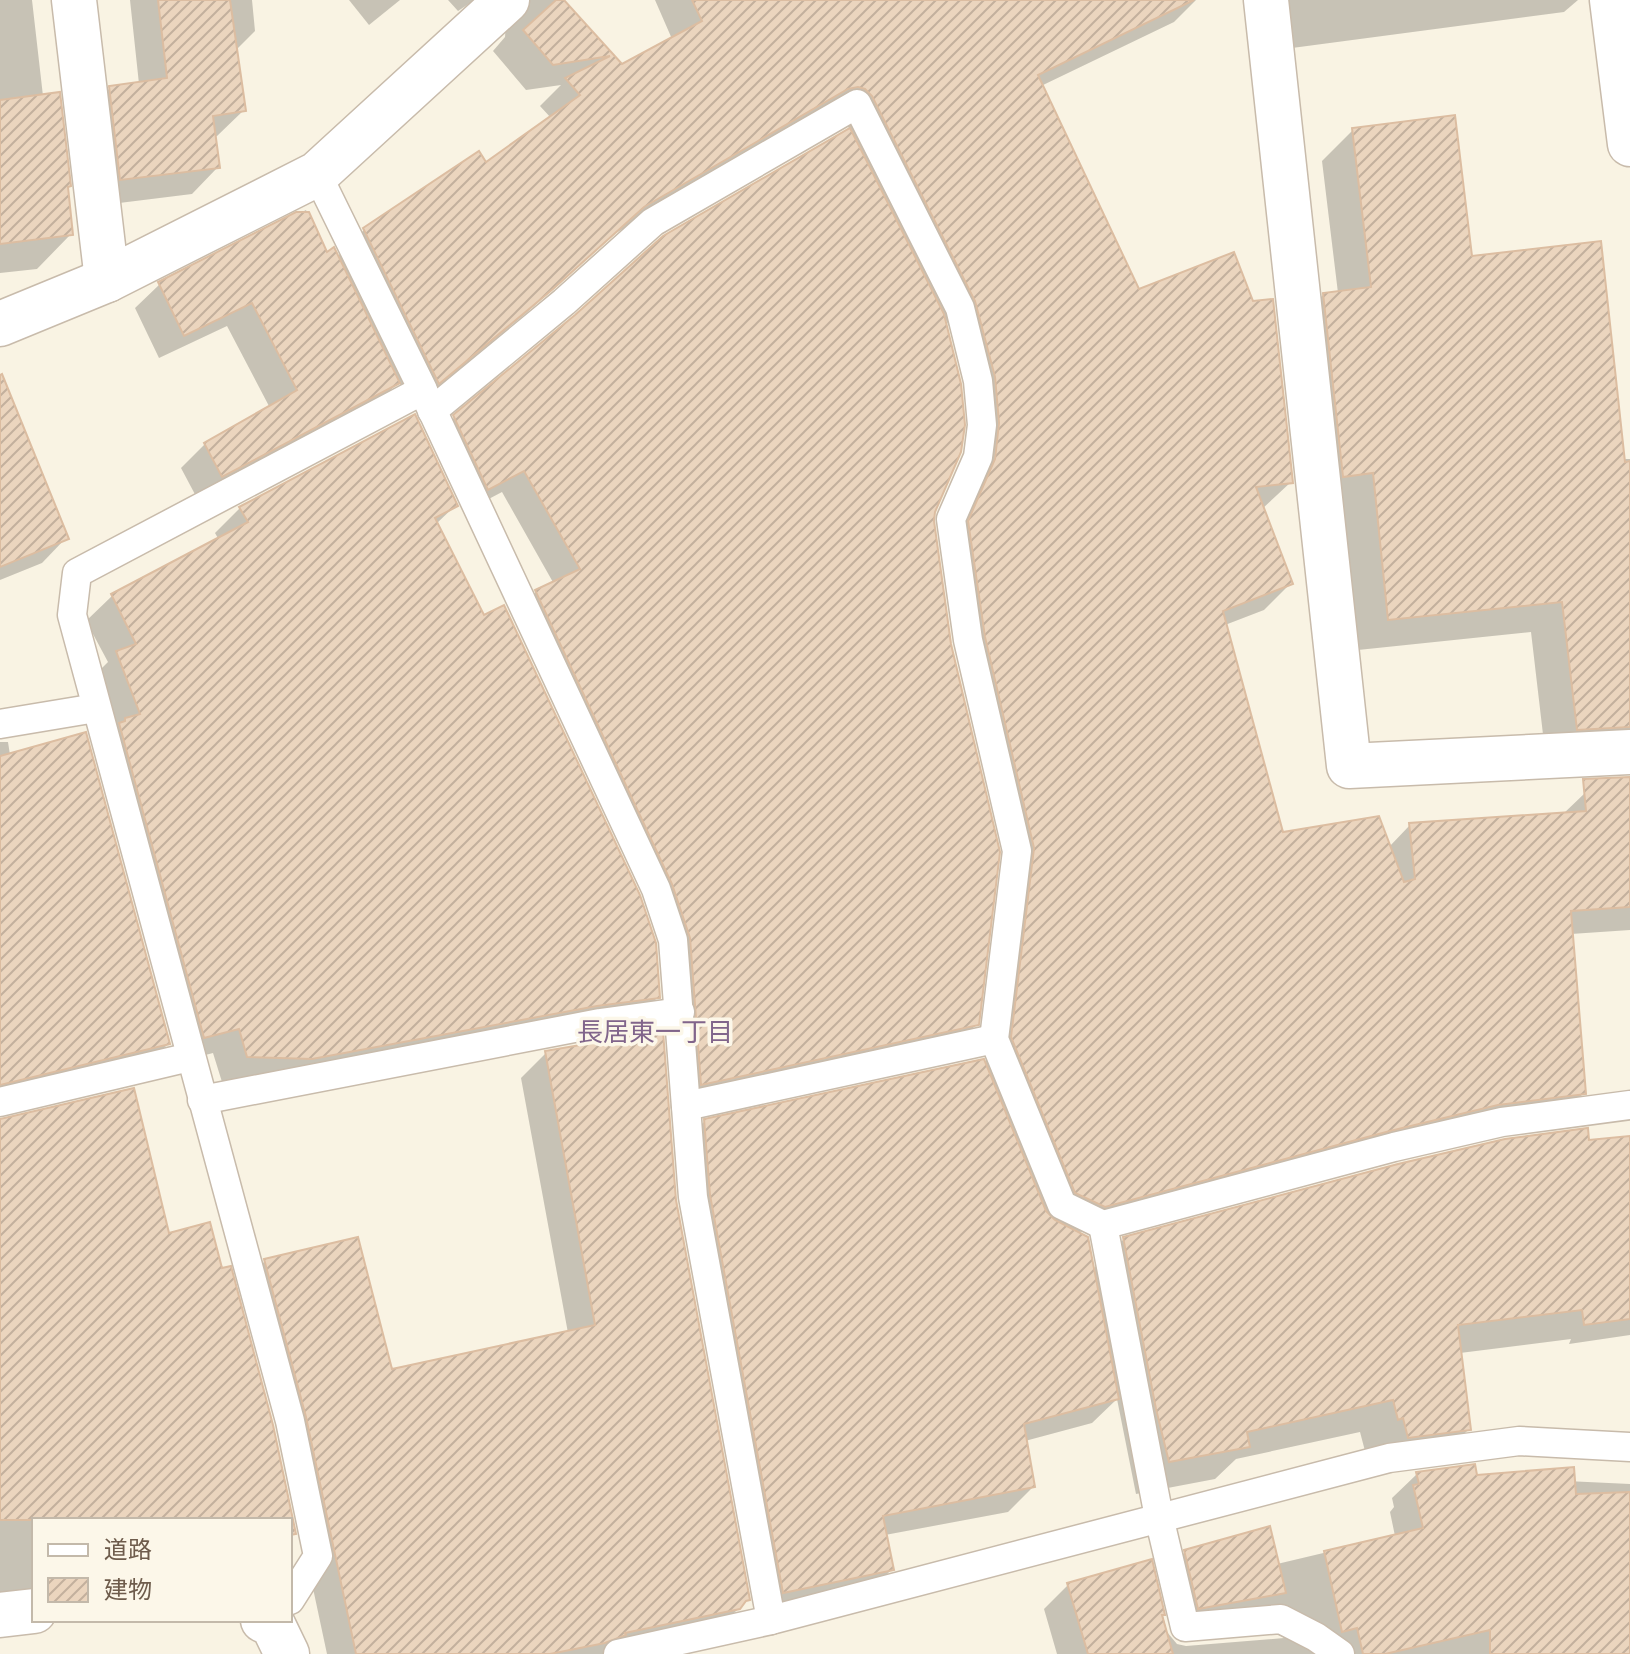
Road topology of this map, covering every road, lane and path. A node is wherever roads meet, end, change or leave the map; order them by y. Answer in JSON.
{"nodes":[{"id":1,"x":74,"y":0,"type":"edge"},
{"id":2,"x":507,"y":0,"type":"edge"},
{"id":3,"x":1266,"y":0,"type":"edge"},
{"id":4,"x":1612,"y":0,"type":"edge"},
{"id":5,"x":1630,"y":144,"type":"edge"},
{"id":6,"x":317,"y":174,"type":"junction"},
{"id":7,"x":107,"y":280,"type":"junction"},
{"id":8,"x":0,"y":324,"type":"edge"},
{"id":9,"x":427,"y":401,"type":"junction"},
{"id":10,"x":96,"y":708,"type":"junction"},
{"id":11,"x":0,"y":724,"type":"edge"},
{"id":12,"x":1630,"y":752,"type":"edge"},
{"id":13,"x":680,"y":1012,"type":"junction"},
{"id":14,"x":994,"y":1039,"type":"junction"},
{"id":15,"x":190,"y":1057,"type":"junction"},
{"id":16,"x":202,"y":1100,"type":"junction"},
{"id":17,"x":0,"y":1102,"type":"edge"},
{"id":18,"x":1630,"y":1105,"type":"edge"},
{"id":19,"x":686,"y":1106,"type":"junction"},
{"id":20,"x":1103,"y":1225,"type":"junction"},
{"id":21,"x":1630,"y":1447,"type":"edge"},
{"id":22,"x":1159,"y":1517,"type":"junction"},
{"id":23,"x":292,"y":1600,"type":"edge"},
{"id":24,"x":32,"y":1611,"type":"edge"},
{"id":25,"x":0,"y":1615,"type":"edge"},
{"id":26,"x":771,"y":1620,"type":"junction"},
{"id":27,"x":618,"y":1654,"type":"edge"},
{"id":28,"x":1340,"y":1654,"type":"edge"}],
"edges":[{"from":1,"to":7,"type":"street"},
{"from":2,"to":6,"type":"street"},
{"from":3,"to":12,"type":"street"},
{"from":4,"to":5,"type":"street"},
{"from":6,"to":7,"type":"street"},
{"from":6,"to":9,"type":"lane"},
{"from":7,"to":8,"type":"street"},
{"from":9,"to":10,"type":"lane"},
{"from":9,"to":13,"type":"lane"},
{"from":9,"to":14,"type":"lane"},
{"from":10,"to":11,"type":"lane"},
{"from":10,"to":15,"type":"lane"},
{"from":13,"to":16,"type":"lane"},
{"from":13,"to":19,"type":"lane"},
{"from":14,"to":19,"type":"lane"},
{"from":14,"to":20,"type":"lane"},
{"from":15,"to":16,"type":"lane"},
{"from":15,"to":17,"type":"lane"},
{"from":16,"to":23,"type":"lane"},
{"from":18,"to":20,"type":"lane"},
{"from":19,"to":26,"type":"lane"},
{"from":20,"to":22,"type":"lane"},
{"from":21,"to":22,"type":"lane"},
{"from":22,"to":26,"type":"lane"},
{"from":22,"to":28,"type":"lane"},
{"from":24,"to":25,"type":"street"},
{"from":26,"to":27,"type":"lane"}]}
